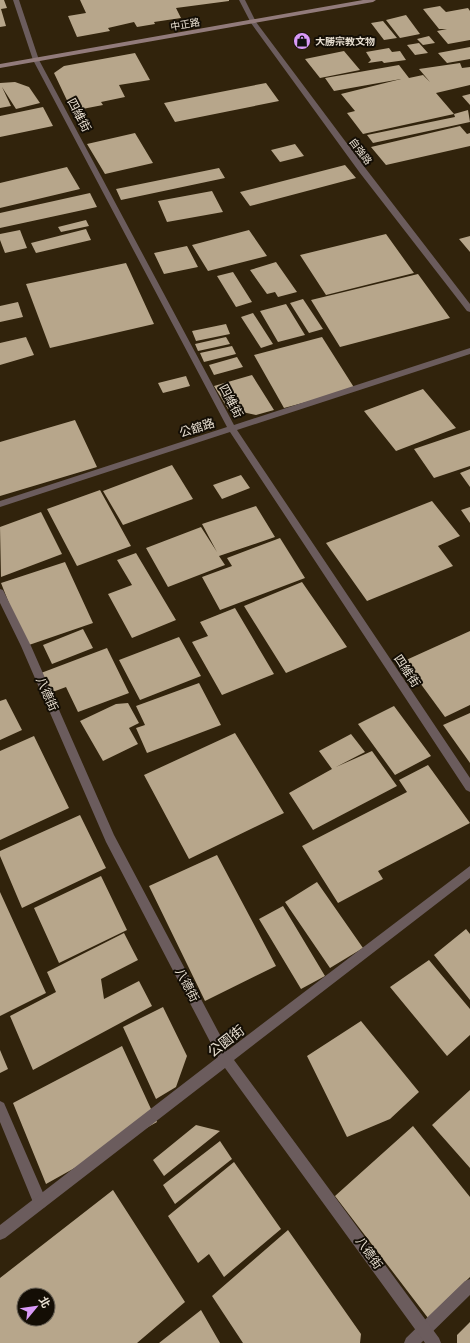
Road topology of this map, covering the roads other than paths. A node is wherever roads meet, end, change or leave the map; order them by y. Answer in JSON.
{"nodes":[{"id":1,"x":16,"y":0,"type":"edge"},
{"id":2,"x":242,"y":0,"type":"edge"},
{"id":3,"x":373,"y":0,"type":"edge"},
{"id":4,"x":253,"y":22,"type":"junction"},
{"id":5,"x":36,"y":60,"type":"junction"},
{"id":6,"x":0,"y":66,"type":"edge"},
{"id":7,"x":470,"y":309,"type":"edge"},
{"id":8,"x":470,"y":351,"type":"edge"},
{"id":9,"x":232,"y":429,"type":"junction"},
{"id":10,"x":0,"y":504,"type":"edge"},
{"id":11,"x":0,"y":593,"type":"edge"},
{"id":12,"x":470,"y":788,"type":"edge"},
{"id":13,"x":470,"y":871,"type":"edge"},
{"id":14,"x":226,"y":1059,"type":"junction"},
{"id":15,"x":0,"y":1107,"type":"edge"},
{"id":16,"x":40,"y":1202,"type":"junction"},
{"id":17,"x":0,"y":1233,"type":"edge"},
{"id":18,"x":470,"y":1286,"type":"edge"},
{"id":19,"x":425,"y":1330,"type":"junction"},
{"id":20,"x":411,"y":1343,"type":"edge"},
{"id":21,"x":434,"y":1343,"type":"edge"}],
"edges":[{"from":1,"to":5,"type":"street","name":"四維街"},
{"from":2,"to":4,"type":"street","name":"自強路"},
{"from":3,"to":4,"type":"main road","name":"中正路"},
{"from":4,"to":5,"type":"main road","name":"中正路"},
{"from":4,"to":7,"type":"street","name":"自強路"},
{"from":5,"to":6,"type":"main road","name":"中正路"},
{"from":5,"to":9,"type":"street","name":"四維街"},
{"from":8,"to":9,"type":"street","name":"公舘路"},
{"from":9,"to":10,"type":"street","name":"公舘路"},
{"from":9,"to":12,"type":"street","name":"四維街"},
{"from":11,"to":14,"type":"street","name":"八德街"},
{"from":13,"to":14,"type":"street","name":"公園街"},
{"from":14,"to":16,"type":"street","name":"公園街"},
{"from":14,"to":19,"type":"street","name":"八德街"},
{"from":15,"to":16,"type":"street"},
{"from":16,"to":17,"type":"street","name":"公園街"},
{"from":18,"to":19,"type":"street"},
{"from":19,"to":20,"type":"street"},
{"from":19,"to":21,"type":"street","name":"八德街"}]}
